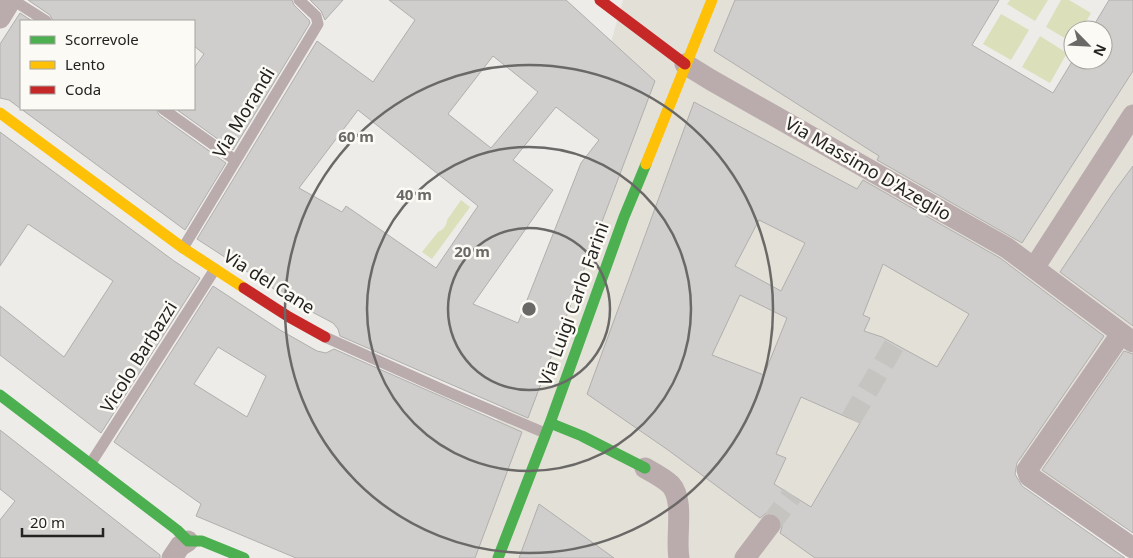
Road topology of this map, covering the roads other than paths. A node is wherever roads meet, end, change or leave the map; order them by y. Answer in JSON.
{"nodes":[{"id":1,"x":12,"y":0,"type":"edge"},
{"id":2,"x":299,"y":0,"type":"edge"},
{"id":3,"x":600,"y":0,"type":"edge"},
{"id":4,"x":712,"y":0,"type":"edge"},
{"id":5,"x":0,"y":18,"type":"edge"},
{"id":6,"x":44,"y":20,"type":"edge"},
{"id":7,"x":685,"y":64,"type":"junction"},
{"id":8,"x":164,"y":110,"type":"edge"},
{"id":9,"x":0,"y":113,"type":"edge"},
{"id":10,"x":1133,"y":115,"type":"edge"},
{"id":11,"x":235,"y":160,"type":"junction"},
{"id":12,"x":183,"y":248,"type":"junction"},
{"id":13,"x":1034,"y":268,"type":"junction"},
{"id":14,"x":215,"y":269,"type":"junction"},
{"id":15,"x":325,"y":337,"type":"joint"},
{"id":16,"x":1127,"y":338,"type":"edge"},
{"id":17,"x":0,"y":395,"type":"edge"},
{"id":18,"x":548,"y":428,"type":"junction"},
{"id":19,"x":91,"y":463,"type":"junction"},
{"id":20,"x":645,"y":468,"type":"joint"},
{"id":21,"x":770,"y":525,"type":"tunnel mouth"},
{"id":22,"x":188,"y":541,"type":"junction"},
{"id":23,"x":1133,"y":548,"type":"edge"},
{"id":24,"x":172,"y":558,"type":"edge"},
{"id":25,"x":244,"y":558,"type":"edge"},
{"id":26,"x":498,"y":558,"type":"edge"},
{"id":27,"x":679,"y":558,"type":"edge"},
{"id":28,"x":746,"y":558,"type":"edge"}],
"edges":[{"from":1,"to":5,"type":"street"},
{"from":1,"to":6,"type":"lane"},
{"from":2,"to":11,"type":"lane","name":"Via Morandi"},
{"from":3,"to":7,"type":"street","name":"Via Massimo D'Azeglio"},
{"from":4,"to":7,"type":"street","name":"Via Luigi Carlo Farini"},
{"from":7,"to":13,"type":"street","name":"Via Massimo D'Azeglio"},
{"from":7,"to":18,"type":"street","name":"Via Luigi Carlo Farini"},
{"from":8,"to":11,"type":"lane"},
{"from":9,"to":12,"type":"street","name":"Via del Cane"},
{"from":10,"to":13,"type":"street"},
{"from":11,"to":12,"type":"lane","name":"Via Morandi"},
{"from":12,"to":14,"type":"street","name":"Via del Cane"},
{"from":13,"to":16,"type":"street","name":"Via Massimo D'Azeglio"},
{"from":14,"to":15,"type":"street","name":"Via del Cane"},
{"from":14,"to":19,"type":"lane","name":"Vicolo Barbazzi"},
{"from":15,"to":18,"type":"lane","name":"Via del Cane"},
{"from":16,"to":23,"type":"street"},
{"from":17,"to":19,"type":"street"},
{"from":18,"to":20,"type":"street"},
{"from":18,"to":26,"type":"street","name":"Via Luigi Carlo Farini"},
{"from":19,"to":22,"type":"street"},
{"from":20,"to":27,"type":"street"},
{"from":21,"to":28,"type":"street"},
{"from":22,"to":24,"type":"street"},
{"from":22,"to":25,"type":"street"}]}
